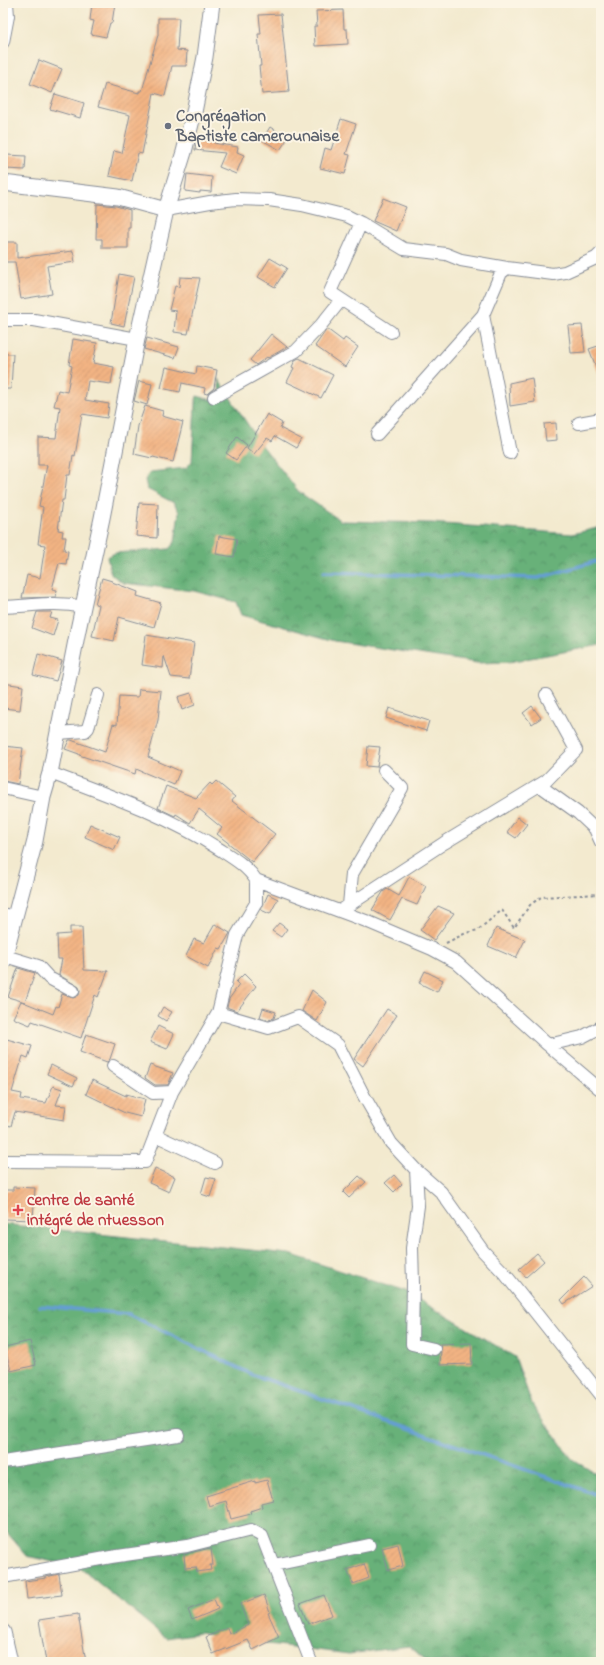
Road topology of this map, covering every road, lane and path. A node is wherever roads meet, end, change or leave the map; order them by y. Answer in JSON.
{"nodes":[{"id":1,"x":7,"y":3,"type":"edge"},
{"id":2,"x":212,"y":3,"type":"edge"},
{"id":3,"x":3,"y":42,"type":"edge"},
{"id":4,"x":3,"y":183,"type":"edge"},
{"id":5,"x":166,"y":210,"type":"junction"},
{"id":6,"x":361,"y":223,"type":"junction"},
{"id":7,"x":601,"y":253,"type":"edge"},
{"id":8,"x":507,"y":268,"type":"junction"},
{"id":9,"x":341,"y":300,"type":"junction"},
{"id":10,"x":483,"y":314,"type":"junction"},
{"id":11,"x":3,"y":320,"type":"edge"},
{"id":12,"x":391,"y":332,"type":"dead end"},
{"id":13,"x":137,"y":339,"type":"junction"},
{"id":14,"x":214,"y":397,"type":"dead end"},
{"id":15,"x":601,"y":419,"type":"edge"},
{"id":16,"x":579,"y":423,"type":"dead end"},
{"id":17,"x":377,"y":434,"type":"dead end"},
{"id":18,"x":510,"y":453,"type":"dead end"},
{"id":19,"x":3,"y":607,"type":"edge"},
{"id":20,"x":84,"y":607,"type":"junction"},
{"id":21,"x":98,"y":695,"type":"dead end"},
{"id":22,"x":546,"y":695,"type":"dead end"},
{"id":23,"x":58,"y":733,"type":"junction"},
{"id":24,"x":384,"y":770,"type":"dead end"},
{"id":25,"x":50,"y":773,"type":"junction"},
{"id":26,"x":539,"y":785,"type":"junction"},
{"id":27,"x":3,"y":788,"type":"edge"},
{"id":28,"x":43,"y":797,"type":"junction"},
{"id":29,"x":601,"y":842,"type":"edge"},
{"id":30,"x":256,"y":880,"type":"junction"},
{"id":31,"x":601,"y":894,"type":"edge"},
{"id":32,"x":344,"y":908,"type":"junction"},
{"id":33,"x":9,"y":916,"type":"edge"},
{"id":34,"x":432,"y":949,"type":"junction"},
{"id":35,"x":4,"y":959,"type":"edge"},
{"id":36,"x":73,"y":991,"type":"dead end"},
{"id":37,"x":218,"y":1013,"type":"junction"},
{"id":38,"x":601,"y":1027,"type":"edge"},
{"id":39,"x":548,"y":1045,"type":"junction"},
{"id":40,"x":112,"y":1066,"type":"dead end"},
{"id":41,"x":601,"y":1090,"type":"edge"},
{"id":42,"x":172,"y":1092,"type":"junction"},
{"id":43,"x":155,"y":1135,"type":"junction"},
{"id":44,"x":3,"y":1161,"type":"edge"},
{"id":45,"x":215,"y":1163,"type":"dead end"},
{"id":46,"x":416,"y":1170,"type":"junction"},
{"id":47,"x":434,"y":1349,"type":"dead end"},
{"id":48,"x":601,"y":1395,"type":"edge"},
{"id":49,"x":178,"y":1434,"type":"dead end"},
{"id":50,"x":3,"y":1462,"type":"edge"},
{"id":51,"x":369,"y":1545,"type":"dead end"},
{"id":52,"x":274,"y":1565,"type":"junction"},
{"id":53,"x":3,"y":1577,"type":"edge"},
{"id":54,"x":3,"y":1632,"type":"edge"},
{"id":55,"x":10,"y":1662,"type":"edge"},
{"id":56,"x":311,"y":1662,"type":"edge"}],
"edges":[{"from":1,"to":3,"type":"street"},
{"from":2,"to":5,"type":"street"},
{"from":4,"to":5,"type":"street"},
{"from":5,"to":6,"type":"street"},
{"from":5,"to":13,"type":"street"},
{"from":6,"to":8,"type":"street"},
{"from":6,"to":9,"type":"street"},
{"from":7,"to":8,"type":"street"},
{"from":8,"to":10,"type":"street"},
{"from":9,"to":12,"type":"street"},
{"from":9,"to":14,"type":"street"},
{"from":10,"to":17,"type":"street"},
{"from":10,"to":18,"type":"street"},
{"from":11,"to":13,"type":"street"},
{"from":13,"to":20,"type":"street"},
{"from":15,"to":16,"type":"street"},
{"from":19,"to":20,"type":"street"},
{"from":20,"to":23,"type":"street"},
{"from":21,"to":23,"type":"street"},
{"from":22,"to":26,"type":"street"},
{"from":23,"to":25,"type":"street"},
{"from":24,"to":32,"type":"street"},
{"from":25,"to":28,"type":"street"},
{"from":25,"to":30,"type":"street"},
{"from":26,"to":29,"type":"street"},
{"from":26,"to":32,"type":"street"},
{"from":27,"to":28,"type":"street"},
{"from":28,"to":33,"type":"street"},
{"from":30,"to":32,"type":"street"},
{"from":30,"to":37,"type":"street"},
{"from":31,"to":34,"type":"path"},
{"from":32,"to":34,"type":"street"},
{"from":33,"to":35,"type":"street"},
{"from":34,"to":39,"type":"street"},
{"from":35,"to":36,"type":"street"},
{"from":37,"to":42,"type":"street"},
{"from":37,"to":46,"type":"street"},
{"from":38,"to":39,"type":"street"},
{"from":39,"to":41,"type":"street"},
{"from":40,"to":42,"type":"street"},
{"from":42,"to":43,"type":"street"},
{"from":43,"to":44,"type":"street"},
{"from":43,"to":45,"type":"street"},
{"from":46,"to":47,"type":"street"},
{"from":46,"to":48,"type":"street"},
{"from":49,"to":50,"type":"street"},
{"from":51,"to":52,"type":"street"},
{"from":52,"to":53,"type":"street"},
{"from":52,"to":56,"type":"street"},
{"from":54,"to":55,"type":"street"}]}
